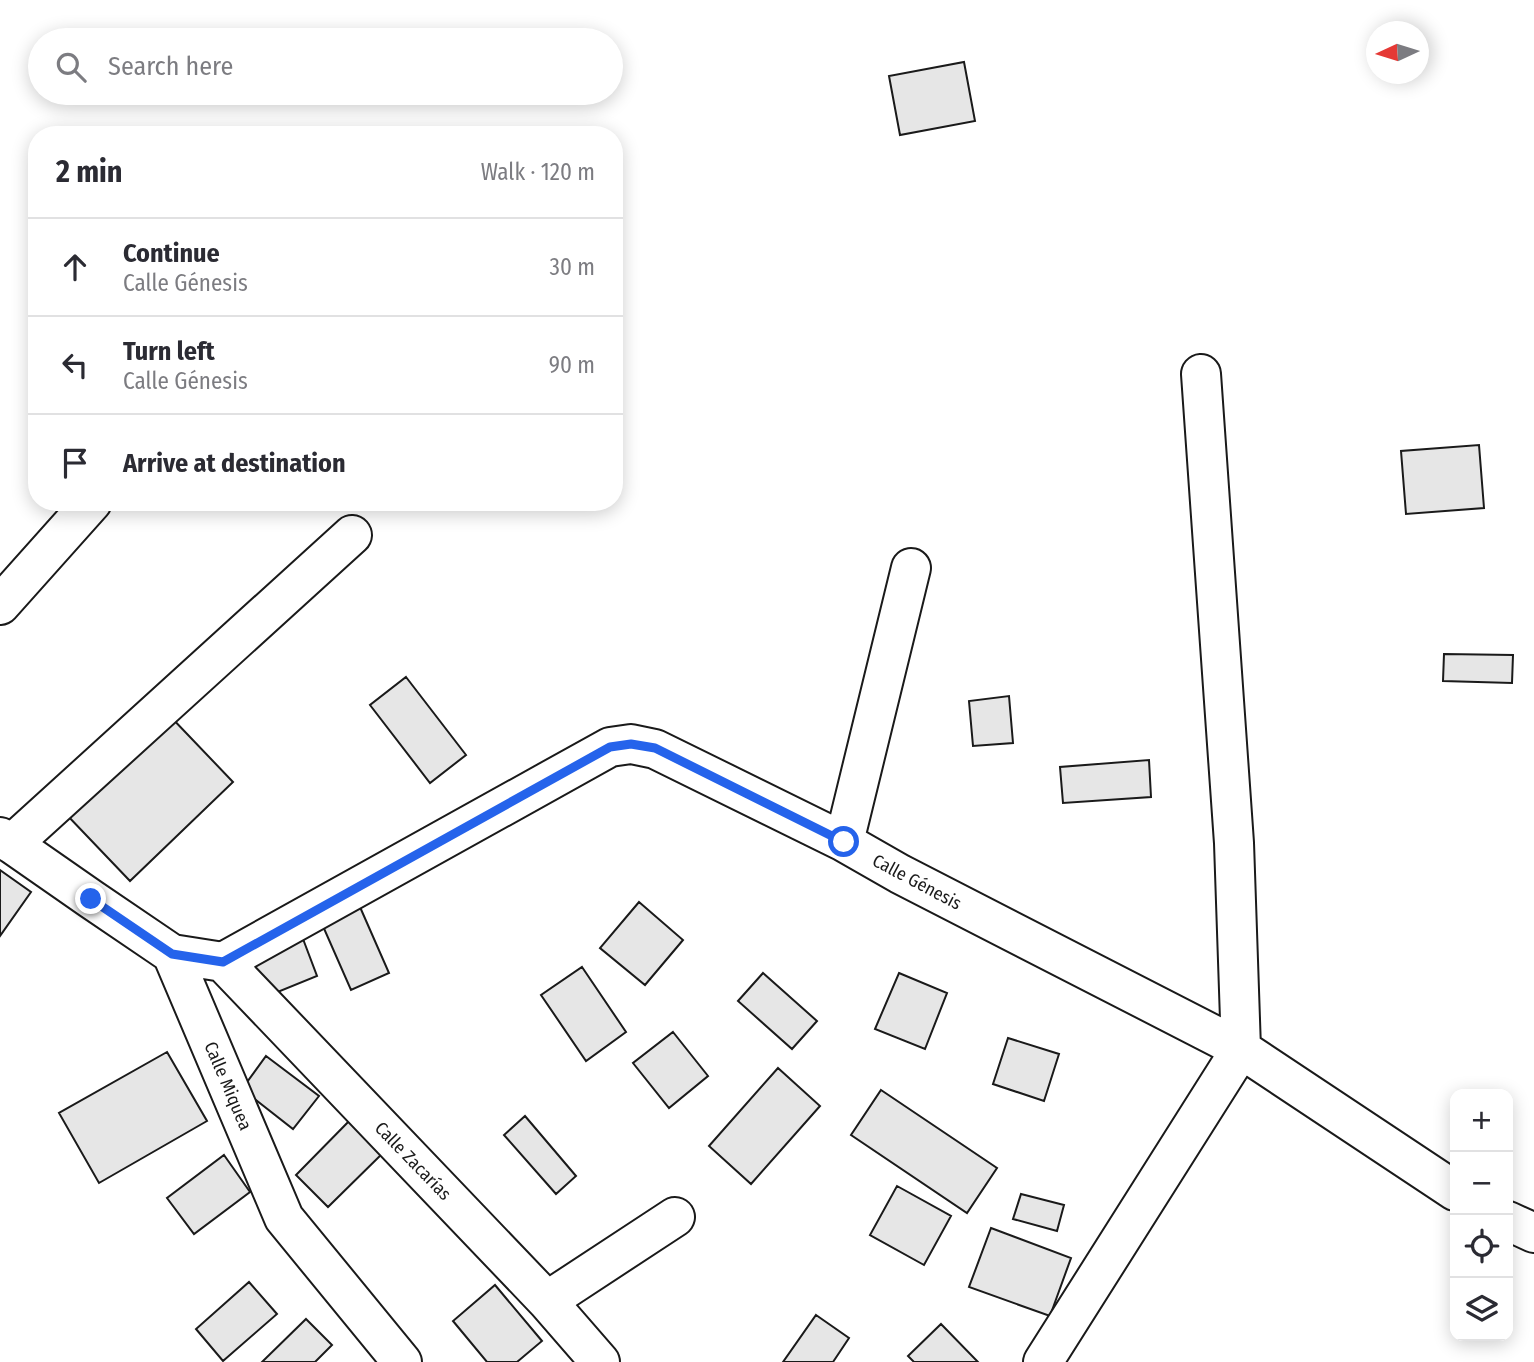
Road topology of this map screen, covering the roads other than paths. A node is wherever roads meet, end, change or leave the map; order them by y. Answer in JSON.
{"nodes":[{"id":1,"x":1201,"y":374,"type":"dead end"},
{"id":2,"x":84,"y":511,"type":"edge"},
{"id":3,"x":352,"y":535,"type":"dead end"},
{"id":4,"x":911,"y":568,"type":"dead end"},
{"id":5,"x":0,"y":605,"type":"edge"},
{"id":6,"x":6,"y":840,"type":"edge"},
{"id":7,"x":844,"y":842,"type":"junction"},
{"id":8,"x":172,"y":954,"type":"junction"},
{"id":9,"x":223,"y":962,"type":"junction"},
{"id":10,"x":1241,"y":1049,"type":"junction"},
{"id":11,"x":1450,"y":1189,"type":"edge"},
{"id":12,"x":675,"y":1217,"type":"dead end"},
{"id":13,"x":1513,"y":1223,"type":"edge"},
{"id":14,"x":1534,"y":1233,"type":"edge"},
{"id":15,"x":547,"y":1301,"type":"junction"},
{"id":16,"x":402,"y":1362,"type":"edge"},
{"id":17,"x":600,"y":1362,"type":"edge"},
{"id":18,"x":1043,"y":1362,"type":"edge"}],
"edges":[{"from":1,"to":10,"type":"street"},
{"from":2,"to":5,"type":"street"},
{"from":3,"to":6,"type":"street"},
{"from":4,"to":7,"type":"street"},
{"from":6,"to":8,"type":"street"},
{"from":7,"to":9,"type":"street","name":"Calle Génesis"},
{"from":7,"to":10,"type":"street","name":"Calle Génesis"},
{"from":8,"to":9,"type":"street"},
{"from":8,"to":16,"type":"street","name":"Calle Miquea"},
{"from":9,"to":15,"type":"street","name":"Calle Zacarías"},
{"from":10,"to":11,"type":"street","name":"Calle Génesis"},
{"from":10,"to":18,"type":"street"},
{"from":12,"to":15,"type":"street"},
{"from":13,"to":14,"type":"street"},
{"from":15,"to":17,"type":"street","name":"Calle Zacarías"}]}
